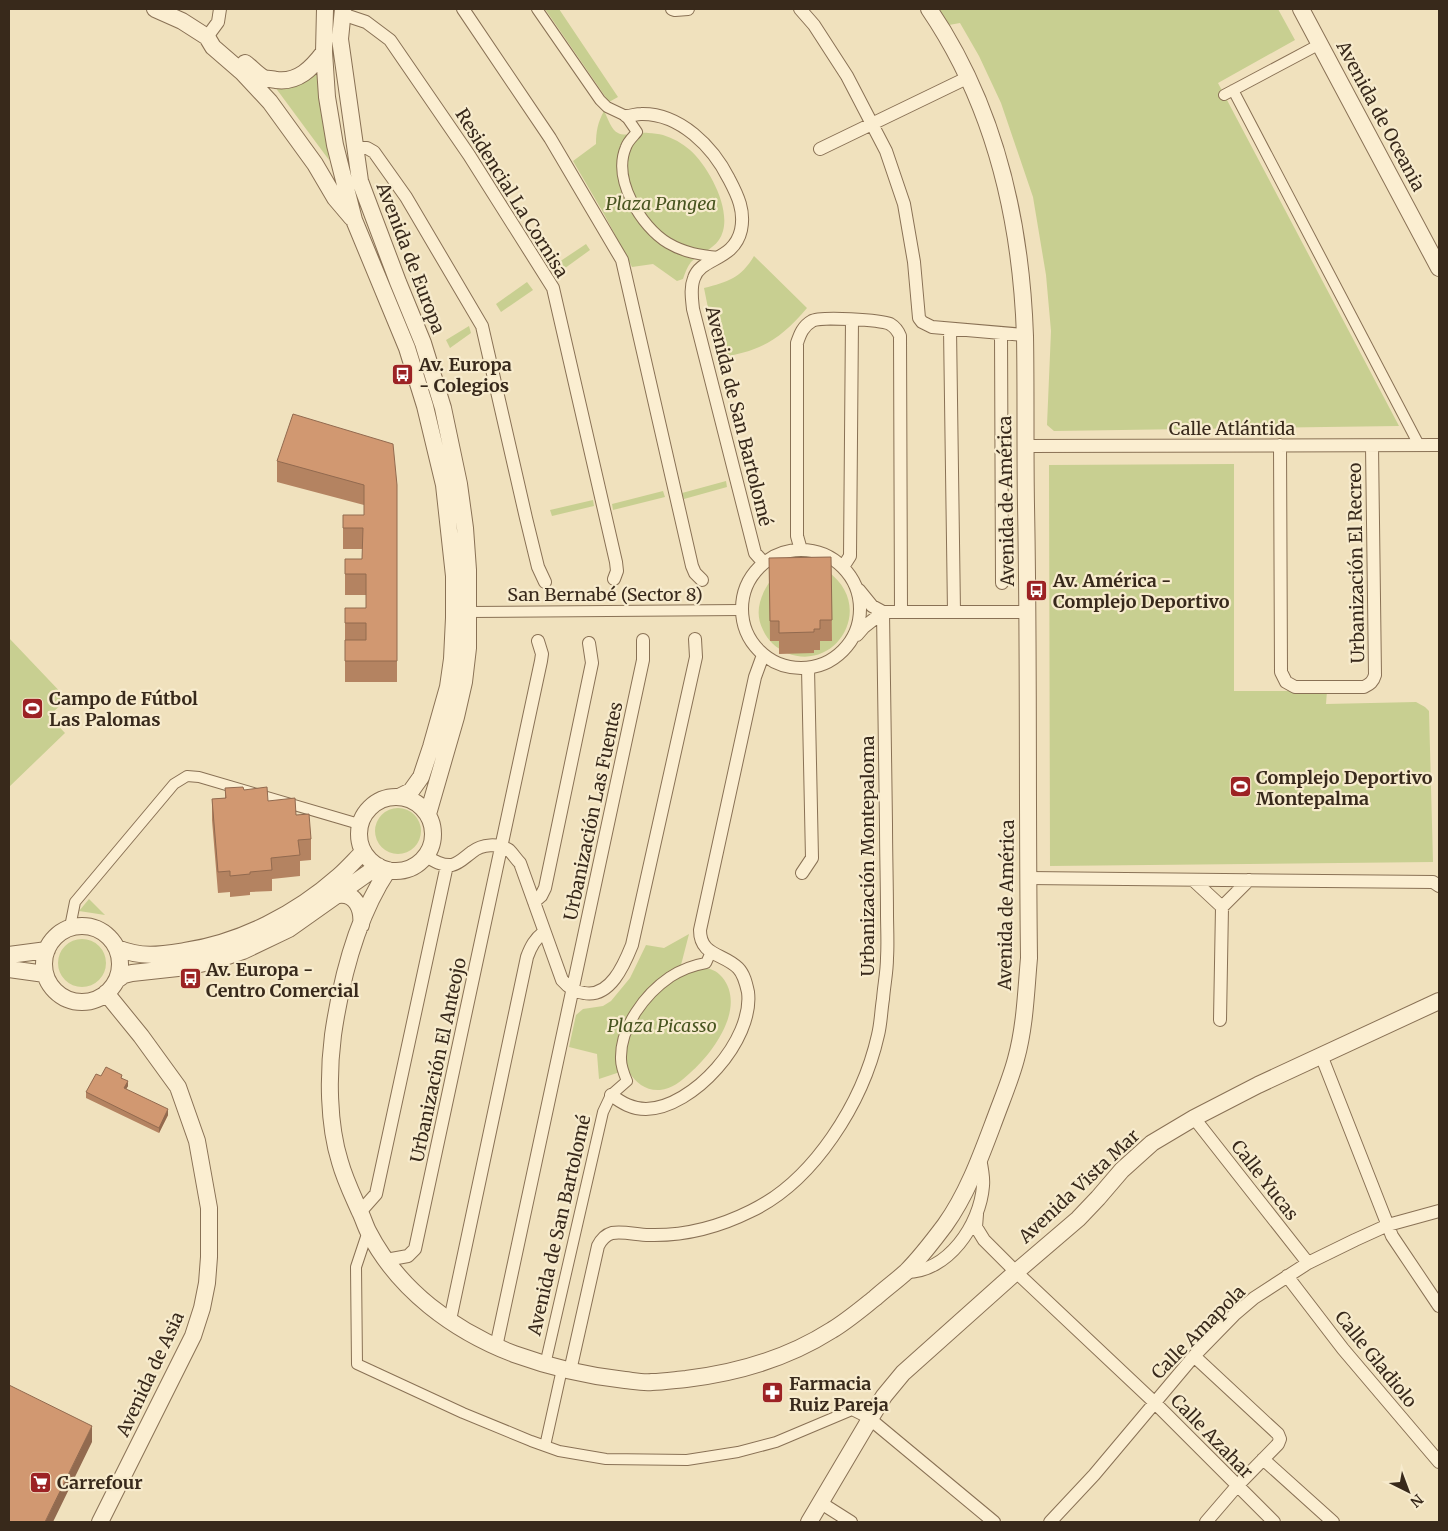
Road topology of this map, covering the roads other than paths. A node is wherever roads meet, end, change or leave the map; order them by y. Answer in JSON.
{"nodes":[{"id":1,"x":155,"y":9,"type":"edge"},
{"id":2,"x":220,"y":9,"type":"edge"},
{"id":3,"x":325,"y":9,"type":"edge"},
{"id":4,"x":463,"y":9,"type":"edge"},
{"id":5,"x":537,"y":9,"type":"edge"},
{"id":6,"x":672,"y":9,"type":"edge"},
{"id":7,"x":688,"y":9,"type":"edge"},
{"id":8,"x":800,"y":9,"type":"edge"},
{"id":9,"x":930,"y":9,"type":"edge"},
{"id":10,"x":1301,"y":9,"type":"edge"},
{"id":11,"x":342,"y":11,"type":"edge"},
{"id":12,"x":207,"y":37,"type":"junction"},
{"id":13,"x":1320,"y":44,"type":"junction"},
{"id":14,"x":324,"y":52,"type":"junction"},
{"id":15,"x":969,"y":77,"type":"junction"},
{"id":16,"x":1234,"y":90,"type":"junction"},
{"id":17,"x":1224,"y":95,"type":"dead end"},
{"id":18,"x":626,"y":116,"type":"junction"},
{"id":19,"x":872,"y":122,"type":"junction"},
{"id":20,"x":354,"y":148,"type":"junction"},
{"id":21,"x":820,"y":148,"type":"dead end"},
{"id":22,"x":354,"y":220,"type":"junction"},
{"id":23,"x":720,"y":258,"type":"junction"},
{"id":24,"x":1439,"y":268,"type":"edge"},
{"id":25,"x":852,"y":320,"type":"junction"},
{"id":26,"x":950,"y":329,"type":"junction"},
{"id":27,"x":1001,"y":334,"type":"junction"},
{"id":28,"x":1025,"y":335,"type":"junction"},
{"id":29,"x":1280,"y":445,"type":"junction"},
{"id":30,"x":1419,"y":445,"type":"junction"},
{"id":31,"x":1439,"y":445,"type":"edge"},
{"id":32,"x":1025,"y":446,"type":"junction"},
{"id":33,"x":1372,"y":446,"type":"junction"},
{"id":34,"x":801,"y":550,"type":"junction"},
{"id":35,"x":764,"y":563,"type":"junction"},
{"id":36,"x":843,"y":567,"type":"junction"},
{"id":37,"x":614,"y":579,"type":"dead end"},
{"id":38,"x":702,"y":580,"type":"dead end"},
{"id":39,"x":545,"y":582,"type":"dead end"},
{"id":40,"x":1002,"y":583,"type":"dead end"},
{"id":41,"x":856,"y":586,"type":"junction"},
{"id":42,"x":742,"y":610,"type":"junction"},
{"id":43,"x":469,"y":612,"type":"junction"},
{"id":44,"x":883,"y":612,"type":"junction"},
{"id":45,"x":901,"y":612,"type":"junction"},
{"id":46,"x":954,"y":612,"type":"junction"},
{"id":47,"x":1028,"y":612,"type":"junction"},
{"id":48,"x":695,"y":639,"type":"dead end"},
{"id":49,"x":643,"y":640,"type":"dead end"},
{"id":50,"x":538,"y":641,"type":"dead end"},
{"id":51,"x":851,"y":642,"type":"junction"},
{"id":52,"x":589,"y":643,"type":"dead end"},
{"id":53,"x":763,"y":655,"type":"junction"},
{"id":54,"x":808,"y":668,"type":"junction"},
{"id":55,"x":402,"y":796,"type":"junction"},
{"id":56,"x":428,"y":814,"type":"junction"},
{"id":57,"x":359,"y":824,"type":"junction"},
{"id":58,"x":501,"y":847,"type":"junction"},
{"id":59,"x":363,"y":852,"type":"junction"},
{"id":60,"x":426,"y":856,"type":"junction"},
{"id":61,"x":447,"y":865,"type":"junction"},
{"id":62,"x":383,"y":868,"type":"junction"},
{"id":63,"x":802,"y":873,"type":"dead end"},
{"id":64,"x":1028,"y":878,"type":"junction"},
{"id":65,"x":1193,"y":880,"type":"junction"},
{"id":66,"x":1248,"y":880,"type":"junction"},
{"id":67,"x":1439,"y":886,"type":"edge"},
{"id":68,"x":338,"y":895,"type":"junction"},
{"id":69,"x":534,"y":902,"type":"junction"},
{"id":70,"x":1222,"y":907,"type":"junction"},
{"id":71,"x":361,"y":925,"type":"junction"},
{"id":72,"x":70,"y":927,"type":"junction"},
{"id":73,"x":544,"y":932,"type":"junction"},
{"id":74,"x":117,"y":948,"type":"junction"},
{"id":75,"x":47,"y":950,"type":"junction"},
{"id":76,"x":712,"y":952,"type":"junction"},
{"id":77,"x":9,"y":955,"type":"edge"},
{"id":78,"x":9,"y":969,"type":"edge"},
{"id":79,"x":45,"y":974,"type":"junction"},
{"id":80,"x":117,"y":980,"type":"junction"},
{"id":81,"x":572,"y":989,"type":"junction"},
{"id":82,"x":106,"y":993,"type":"junction"},
{"id":83,"x":1439,"y":1001,"type":"edge"},
{"id":84,"x":1220,"y":1020,"type":"dead end"},
{"id":85,"x":1321,"y":1055,"type":"junction"},
{"id":86,"x":611,"y":1095,"type":"junction"},
{"id":87,"x":1194,"y":1118,"type":"junction"},
{"id":88,"x":980,"y":1159,"type":"junction"},
{"id":89,"x":1439,"y":1211,"type":"edge"},
{"id":90,"x":360,"y":1212,"type":"junction"},
{"id":91,"x":977,"y":1214,"type":"junction"},
{"id":92,"x":1388,"y":1226,"type":"junction"},
{"id":93,"x":368,"y":1231,"type":"junction"},
{"id":94,"x":984,"y":1240,"type":"junction"},
{"id":95,"x":960,"y":1241,"type":"junction"},
{"id":96,"x":386,"y":1260,"type":"junction"},
{"id":97,"x":1308,"y":1263,"type":"junction"},
{"id":98,"x":906,"y":1272,"type":"junction"},
{"id":99,"x":1016,"y":1272,"type":"junction"},
{"id":100,"x":1287,"y":1276,"type":"junction"},
{"id":101,"x":1439,"y":1306,"type":"edge"},
{"id":102,"x":450,"y":1320,"type":"junction"},
{"id":103,"x":496,"y":1347,"type":"junction"},
{"id":104,"x":1194,"y":1356,"type":"junction"},
{"id":105,"x":545,"y":1365,"type":"junction"},
{"id":106,"x":566,"y":1370,"type":"junction"},
{"id":107,"x":1154,"y":1402,"type":"junction"},
{"id":108,"x":870,"y":1419,"type":"junction"},
{"id":109,"x":545,"y":1446,"type":"junction"},
{"id":110,"x":1263,"y":1459,"type":"junction"},
{"id":111,"x":1439,"y":1462,"type":"edge"},
{"id":112,"x":1237,"y":1486,"type":"junction"},
{"id":113,"x":821,"y":1503,"type":"junction"},
{"id":114,"x":100,"y":1522,"type":"edge"},
{"id":115,"x":809,"y":1522,"type":"edge"},
{"id":116,"x":851,"y":1522,"type":"edge"},
{"id":117,"x":994,"y":1522,"type":"edge"},
{"id":118,"x":1050,"y":1522,"type":"edge"},
{"id":119,"x":1206,"y":1522,"type":"edge"},
{"id":120,"x":1274,"y":1522,"type":"edge"},
{"id":121,"x":1333,"y":1522,"type":"edge"}],
"edges":[{"from":1,"to":12,"type":"street"},
{"from":2,"to":12,"type":"street"},
{"from":3,"to":14,"type":"street","name":"Avenida de Europa"},
{"from":4,"to":38,"type":"street"},
{"from":5,"to":18,"type":"street"},
{"from":6,"to":7,"type":"street"},
{"from":8,"to":19,"type":"street"},
{"from":9,"to":15,"type":"street","name":"Avenida de América"},
{"from":10,"to":13,"type":"street","name":"Avenida de Oceania"},
{"from":11,"to":20,"type":"street","name":"Avenida de Europa"},
{"from":11,"to":37,"type":"street","name":"Residencial La Cornisa"},
{"from":12,"to":14,"type":"street"},
{"from":12,"to":22,"type":"street"},
{"from":13,"to":16,"type":"street"},
{"from":13,"to":24,"type":"street","name":"Avenida de Oceania"},
{"from":14,"to":22,"type":"street","name":"Avenida de Europa"},
{"from":15,"to":19,"type":"street"},
{"from":15,"to":28,"type":"street","name":"Avenida de América"},
{"from":16,"to":17,"type":"street"},
{"from":16,"to":30,"type":"street"},
{"from":18,"to":23,"type":"street"},
{"from":18,"to":23,"type":"street","name":"Avenida de San Bartolomé"},
{"from":19,"to":21,"type":"street"},
{"from":19,"to":26,"type":"street"},
{"from":20,"to":39,"type":"street"},
{"from":20,"to":43,"type":"street","name":"Avenida de Europa"},
{"from":22,"to":55,"type":"street","name":"Avenida de Europa"},
{"from":23,"to":35,"type":"street","name":"Avenida de San Bartolomé"},
{"from":25,"to":34,"type":"street"},
{"from":25,"to":36,"type":"street"},
{"from":25,"to":45,"type":"street"},
{"from":26,"to":27,"type":"street"},
{"from":26,"to":46,"type":"street"},
{"from":27,"to":28,"type":"street"},
{"from":27,"to":40,"type":"street"},
{"from":28,"to":32,"type":"street","name":"Avenida de América"},
{"from":29,"to":32,"type":"street","name":"Calle Atlántida"},
{"from":29,"to":33,"type":"street","name":"Calle Atlántida"},
{"from":29,"to":33,"type":"street","name":"Urbanización El Recreo"},
{"from":30,"to":31,"type":"street","name":"Calle Atlántida"},
{"from":30,"to":33,"type":"street","name":"Calle Atlántida"},
{"from":32,"to":47,"type":"street","name":"Avenida de América"},
{"from":34,"to":35,"type":"street"},
{"from":34,"to":36,"type":"street"},
{"from":35,"to":42,"type":"street"},
{"from":36,"to":41,"type":"street"},
{"from":41,"to":44,"type":"street"},
{"from":41,"to":51,"type":"street"},
{"from":42,"to":43,"type":"street","name":"San Bernabé (Sector 8)"},
{"from":42,"to":53,"type":"street"},
{"from":43,"to":56,"type":"street","name":"Avenida de Europa"},
{"from":44,"to":45,"type":"street"},
{"from":44,"to":51,"type":"street"},
{"from":44,"to":106,"type":"street","name":"Urbanización Montepaloma"},
{"from":45,"to":46,"type":"street"},
{"from":46,"to":47,"type":"street"},
{"from":47,"to":64,"type":"street","name":"Avenida de América"},
{"from":48,"to":81,"type":"street"},
{"from":49,"to":81,"type":"street","name":"Urbanización Las Fuentes"},
{"from":50,"to":58,"type":"street"},
{"from":51,"to":54,"type":"street"},
{"from":52,"to":69,"type":"street","name":"Urbanización Las Fuentes"},
{"from":53,"to":54,"type":"street"},
{"from":53,"to":76,"type":"street"},
{"from":54,"to":63,"type":"street"},
{"from":55,"to":56,"type":"street"},
{"from":55,"to":57,"type":"street"},
{"from":56,"to":60,"type":"street"},
{"from":57,"to":59,"type":"street"},
{"from":57,"to":72,"type":"street"},
{"from":58,"to":61,"type":"street"},
{"from":58,"to":69,"type":"street"},
{"from":58,"to":96,"type":"street","name":"Urbanización El Anteojo"},
{"from":59,"to":62,"type":"street"},
{"from":59,"to":74,"type":"street"},
{"from":60,"to":61,"type":"street"},
{"from":60,"to":62,"type":"street"},
{"from":61,"to":90,"type":"street","name":"Urbanización El Anteojo"},
{"from":62,"to":68,"type":"street"},
{"from":62,"to":71,"type":"street","name":"Avenida de América"},
{"from":64,"to":65,"type":"street"},
{"from":64,"to":88,"type":"street","name":"Avenida de América"},
{"from":65,"to":66,"type":"street"},
{"from":65,"to":70,"type":"street"},
{"from":66,"to":67,"type":"street"},
{"from":66,"to":70,"type":"street"},
{"from":68,"to":71,"type":"street"},
{"from":68,"to":80,"type":"street"},
{"from":69,"to":73,"type":"street"},
{"from":70,"to":84,"type":"street"},
{"from":71,"to":90,"type":"street","name":"Avenida de América"},
{"from":72,"to":74,"type":"street"},
{"from":72,"to":75,"type":"street"},
{"from":73,"to":81,"type":"street"},
{"from":73,"to":102,"type":"street"},
{"from":74,"to":80,"type":"street"},
{"from":75,"to":77,"type":"street"},
{"from":75,"to":79,"type":"street"},
{"from":76,"to":86,"type":"street","name":"Avenida de San Bartolomé"},
{"from":76,"to":86,"type":"street"},
{"from":78,"to":79,"type":"street"},
{"from":79,"to":82,"type":"street"},
{"from":80,"to":82,"type":"street"},
{"from":81,"to":103,"type":"street"},
{"from":82,"to":114,"type":"street","name":"Avenida de Asia"},
{"from":83,"to":85,"type":"street","name":"Avenida Vista Mar"},
{"from":85,"to":87,"type":"street","name":"Avenida Vista Mar"},
{"from":85,"to":92,"type":"street"},
{"from":86,"to":105,"type":"street","name":"Avenida de San Bartolomé"},
{"from":87,"to":97,"type":"street","name":"Calle Yucas"},
{"from":87,"to":99,"type":"street","name":"Avenida Vista Mar"},
{"from":88,"to":91,"type":"street"},
{"from":88,"to":98,"type":"street","name":"Avenida de América"},
{"from":89,"to":92,"type":"street","name":"Calle Amapola"},
{"from":90,"to":93,"type":"street","name":"Avenida de América"},
{"from":91,"to":94,"type":"street"},
{"from":91,"to":95,"type":"street"},
{"from":92,"to":97,"type":"street","name":"Calle Amapola"},
{"from":92,"to":101,"type":"street"},
{"from":93,"to":96,"type":"street","name":"Avenida de América"},
{"from":93,"to":109,"type":"street"},
{"from":94,"to":95,"type":"street"},
{"from":94,"to":99,"type":"street"},
{"from":95,"to":98,"type":"street"},
{"from":96,"to":102,"type":"street","name":"Avenida de América"},
{"from":97,"to":100,"type":"street","name":"Calle Amapola"},
{"from":98,"to":106,"type":"street","name":"Avenida de América"},
{"from":99,"to":107,"type":"street","name":"Calle Azahar"},
{"from":99,"to":108,"type":"street","name":"Avenida Vista Mar"},
{"from":100,"to":104,"type":"street","name":"Calle Amapola"},
{"from":100,"to":111,"type":"street","name":"Calle Gladiolo"},
{"from":102,"to":103,"type":"street","name":"Avenida de América"},
{"from":103,"to":105,"type":"street","name":"Avenida de América"},
{"from":104,"to":107,"type":"street","name":"Calle Amapola"},
{"from":104,"to":110,"type":"street"},
{"from":105,"to":106,"type":"street","name":"Avenida de América"},
{"from":106,"to":109,"type":"street"},
{"from":107,"to":112,"type":"street","name":"Calle Azahar"},
{"from":107,"to":118,"type":"street","name":"Calle Amapola"},
{"from":108,"to":109,"type":"street"},
{"from":108,"to":113,"type":"street","name":"Avenida Vista Mar"},
{"from":108,"to":117,"type":"street"},
{"from":110,"to":112,"type":"street"},
{"from":110,"to":121,"type":"street"},
{"from":112,"to":119,"type":"street"},
{"from":112,"to":120,"type":"street","name":"Calle Azahar"},
{"from":113,"to":115,"type":"street","name":"Avenida Vista Mar"},
{"from":113,"to":116,"type":"street"}]}
